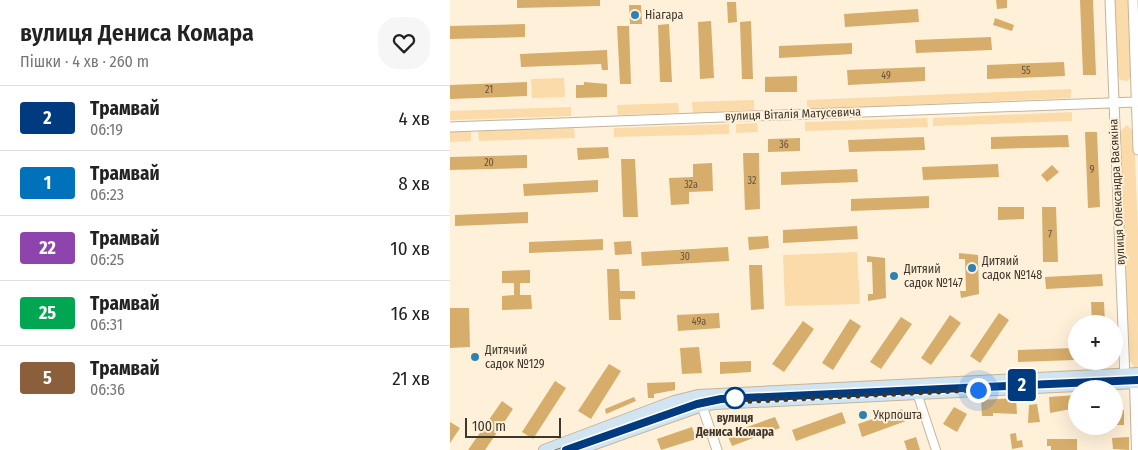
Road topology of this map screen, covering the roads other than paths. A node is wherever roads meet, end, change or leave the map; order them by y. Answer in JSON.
{"nodes":[{"id":1,"x":1110,"y":0,"type":"edge"},
{"id":2,"x":1132,"y":0,"type":"edge"},
{"id":3,"x":1136,"y":102,"type":"junction"},
{"id":4,"x":1113,"y":103,"type":"junction"},
{"id":5,"x":450,"y":126,"type":"edge"},
{"id":6,"x":1138,"y":150,"type":"edge"},
{"id":7,"x":1138,"y":373,"type":"edge"},
{"id":8,"x":1131,"y":380,"type":"edge"},
{"id":9,"x":917,"y":393,"type":"junction"},
{"id":10,"x":698,"y":395,"type":"junction"},
{"id":11,"x":702,"y":406,"type":"junction"},
{"id":12,"x":544,"y":450,"type":"edge"},
{"id":13,"x":578,"y":450,"type":"edge"},
{"id":14,"x":718,"y":450,"type":"edge"},
{"id":15,"x":936,"y":450,"type":"edge"},
{"id":16,"x":1136,"y":450,"type":"edge"}],
"edges":[{"from":1,"to":4,"type":"street","name":"вулиця Олександра Васякіна"},
{"from":2,"to":3,"type":"street","name":"вулиця Олександра Васякіна"},
{"from":3,"to":4,"type":"street","name":"вулиця Віталія Матусевича"},
{"from":3,"to":6,"type":"street","name":"вулиця Олександра Васякіна"},
{"from":4,"to":5,"type":"street","name":"вулиця Віталія Матусевича"},
{"from":4,"to":8,"type":"street","name":"вулиця Олександра Васякіна"},
{"from":7,"to":8,"type":"main road"},
{"from":8,"to":9,"type":"main road"},
{"from":8,"to":10,"type":"main road"},
{"from":8,"to":16,"type":"street"},
{"from":9,"to":11,"type":"main road"},
{"from":9,"to":15,"type":"street"},
{"from":10,"to":11,"type":"street"},
{"from":10,"to":12,"type":"main road"},
{"from":11,"to":13,"type":"main road"},
{"from":11,"to":14,"type":"street"}]}
